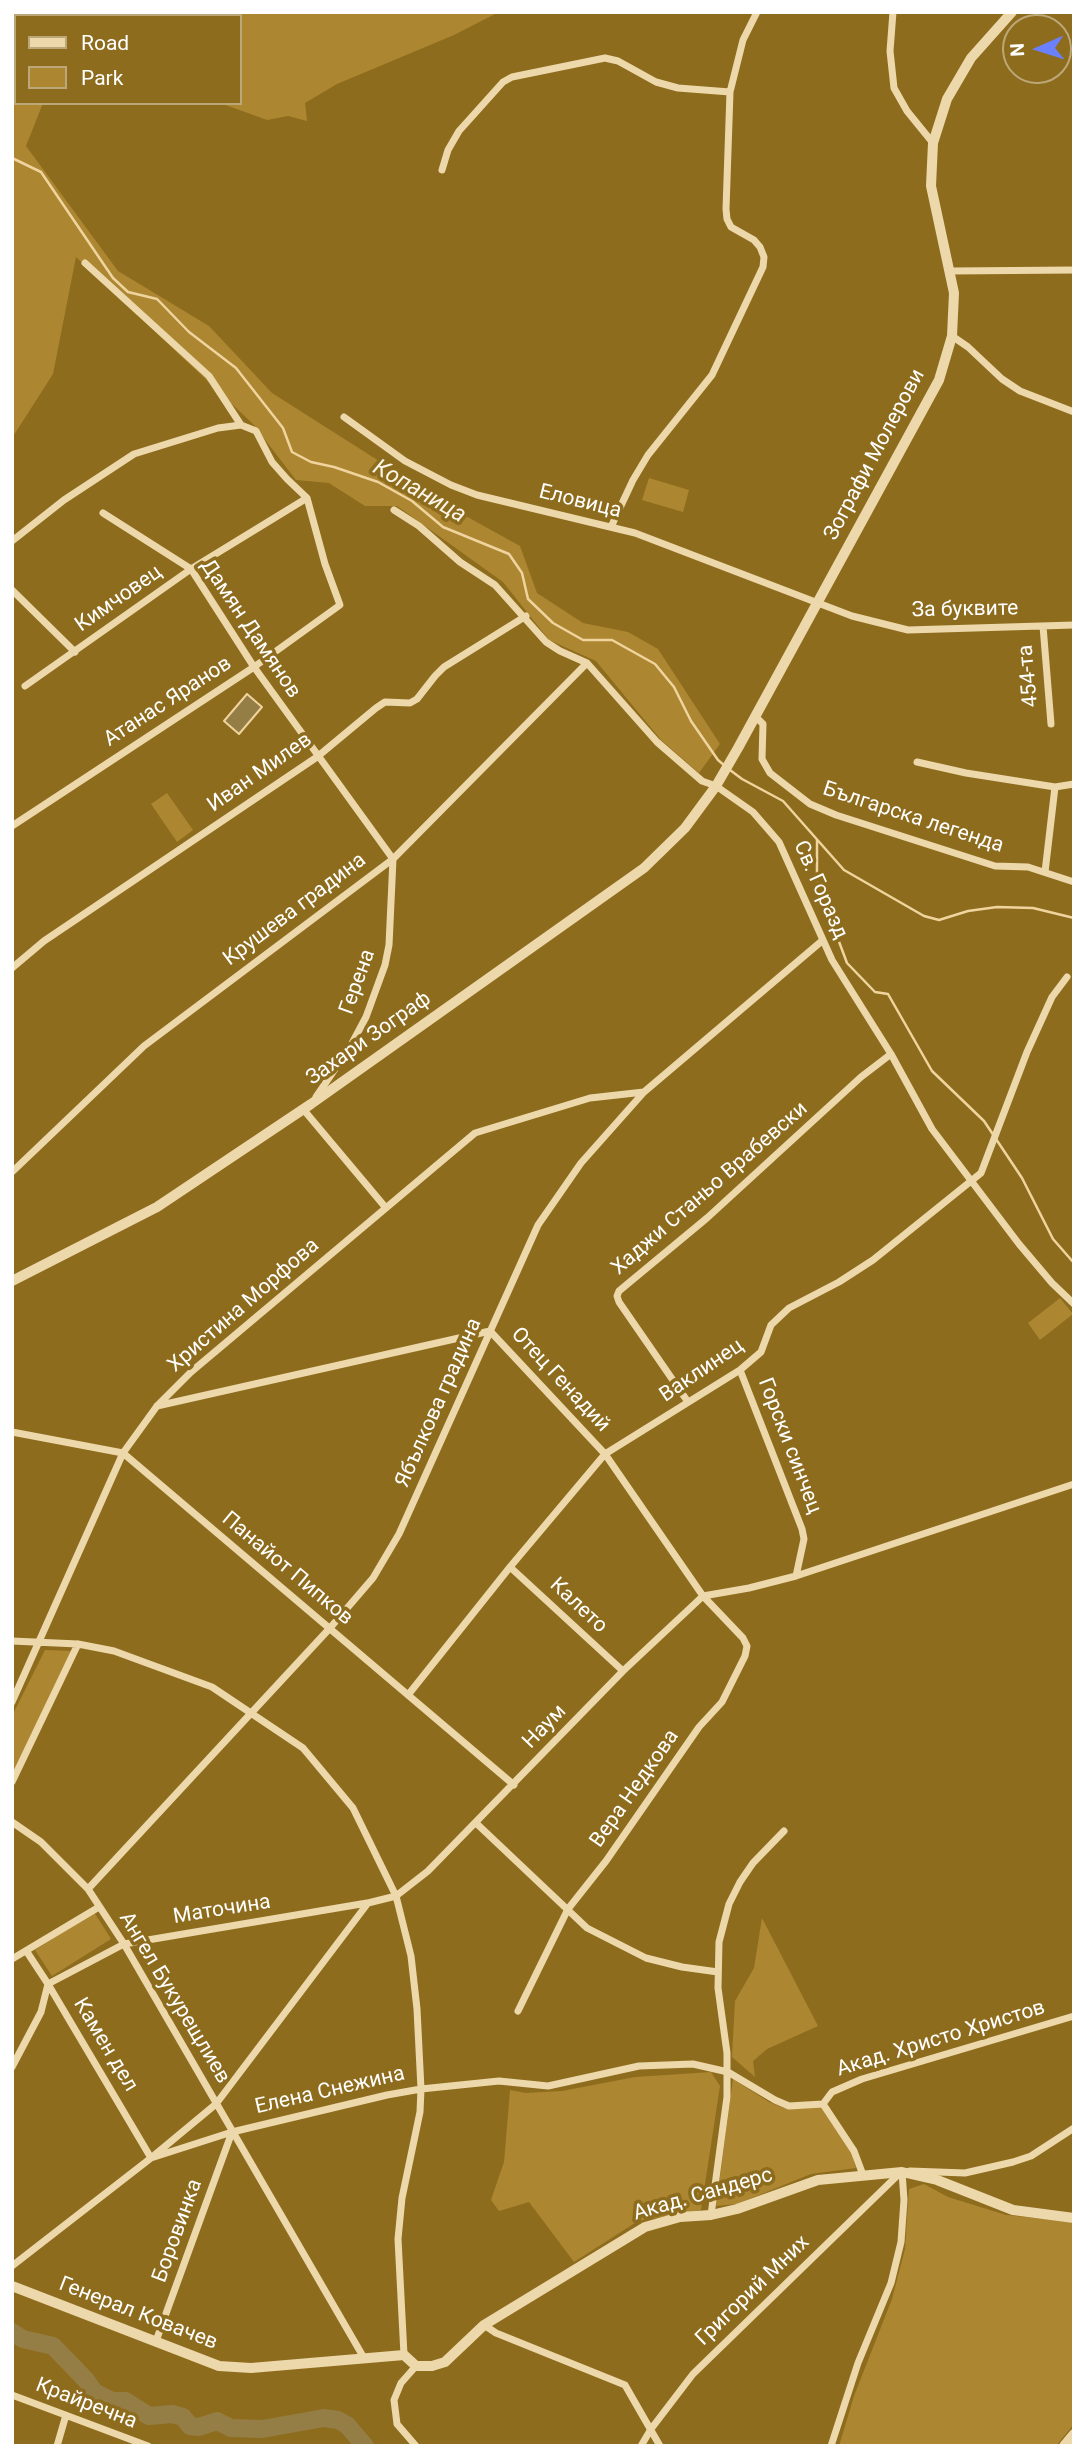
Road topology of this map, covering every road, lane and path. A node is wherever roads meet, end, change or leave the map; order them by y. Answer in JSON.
{"nodes":[{"id":1,"x":757,"y":12,"type":"edge"},
{"id":2,"x":893,"y":12,"type":"edge"},
{"id":3,"x":1012,"y":12,"type":"edge"},
{"id":4,"x":730,"y":92,"type":"junction"},
{"id":5,"x":933,"y":143,"type":"junction"},
{"id":6,"x":442,"y":170,"type":"dead end"},
{"id":7,"x":85,"y":263,"type":"dead end"},
{"id":8,"x":1074,"y":270,"type":"edge"},
{"id":9,"x":951,"y":271,"type":"junction"},
{"id":10,"x":952,"y":336,"type":"junction"},
{"id":11,"x":1074,"y":412,"type":"edge"},
{"id":12,"x":344,"y":417,"type":"dead end"},
{"id":13,"x":241,"y":425,"type":"junction"},
{"id":14,"x":307,"y":498,"type":"junction"},
{"id":15,"x":394,"y":510,"type":"dead end"},
{"id":16,"x":103,"y":513,"type":"dead end"},
{"id":17,"x":611,"y":527,"type":"junction"},
{"id":18,"x":12,"y":541,"type":"edge"},
{"id":19,"x":191,"y":569,"type":"junction"},
{"id":20,"x":12,"y":590,"type":"edge"},
{"id":21,"x":818,"y":603,"type":"junction"},
{"id":22,"x":526,"y":616,"type":"junction"},
{"id":23,"x":1074,"y":625,"type":"edge"},
{"id":24,"x":1043,"y":626,"type":"junction"},
{"id":25,"x":75,"y":652,"type":"junction"},
{"id":26,"x":587,"y":663,"type":"junction"},
{"id":27,"x":254,"y":667,"type":"junction"},
{"id":28,"x":24,"y":686,"type":"dead end"},
{"id":29,"x":756,"y":717,"type":"junction"},
{"id":30,"x":1051,"y":724,"type":"dead end"},
{"id":31,"x":317,"y":757,"type":"junction"},
{"id":32,"x":917,"y":762,"type":"dead end"},
{"id":33,"x":719,"y":782,"type":"junction"},
{"id":34,"x":1074,"y":784,"type":"edge"},
{"id":35,"x":1055,"y":787,"type":"junction"},
{"id":36,"x":12,"y":826,"type":"edge"},
{"id":37,"x":393,"y":859,"type":"junction"},
{"id":38,"x":1045,"y":872,"type":"junction"},
{"id":39,"x":1074,"y":882,"type":"edge"},
{"id":40,"x":823,"y":940,"type":"junction"},
{"id":41,"x":12,"y":968,"type":"edge"},
{"id":42,"x":1067,"y":977,"type":"dead end"},
{"id":43,"x":891,"y":1054,"type":"junction"},
{"id":44,"x":644,"y":1092,"type":"junction"},
{"id":45,"x":307,"y":1107,"type":"junction"},
{"id":46,"x":12,"y":1172,"type":"edge"},
{"id":47,"x":972,"y":1180,"type":"junction"},
{"id":48,"x":386,"y":1208,"type":"junction"},
{"id":49,"x":12,"y":1281,"type":"edge"},
{"id":50,"x":1074,"y":1304,"type":"edge"},
{"id":51,"x":490,"y":1331,"type":"junction"},
{"id":52,"x":740,"y":1370,"type":"junction"},
{"id":53,"x":688,"y":1402,"type":"junction"},
{"id":54,"x":157,"y":1406,"type":"junction"},
{"id":55,"x":12,"y":1433,"type":"edge"},
{"id":56,"x":124,"y":1453,"type":"junction"},
{"id":57,"x":605,"y":1454,"type":"junction"},
{"id":58,"x":1074,"y":1484,"type":"edge"},
{"id":59,"x":510,"y":1567,"type":"junction"},
{"id":60,"x":796,"y":1576,"type":"junction"},
{"id":61,"x":703,"y":1596,"type":"junction"},
{"id":62,"x":330,"y":1628,"type":"junction"},
{"id":63,"x":12,"y":1641,"type":"edge"},
{"id":64,"x":40,"y":1643,"type":"junction"},
{"id":65,"x":78,"y":1644,"type":"junction"},
{"id":66,"x":623,"y":1671,"type":"junction"},
{"id":67,"x":408,"y":1695,"type":"junction"},
{"id":68,"x":12,"y":1702,"type":"edge"},
{"id":69,"x":251,"y":1711,"type":"junction"},
{"id":70,"x":12,"y":1782,"type":"edge"},
{"id":71,"x":514,"y":1785,"type":"junction"},
{"id":72,"x":12,"y":1822,"type":"edge"},
{"id":73,"x":475,"y":1823,"type":"junction"},
{"id":74,"x":784,"y":1831,"type":"dead end"},
{"id":75,"x":88,"y":1889,"type":"junction"},
{"id":76,"x":396,"y":1896,"type":"junction"},
{"id":77,"x":368,"y":1903,"type":"junction"},
{"id":78,"x":99,"y":1907,"type":"junction"},
{"id":79,"x":568,"y":1909,"type":"junction"},
{"id":80,"x":124,"y":1944,"type":"junction"},
{"id":81,"x":27,"y":1952,"type":"junction"},
{"id":82,"x":12,"y":1959,"type":"edge"},
{"id":83,"x":718,"y":1972,"type":"junction"},
{"id":84,"x":48,"y":1984,"type":"junction"},
{"id":85,"x":518,"y":2011,"type":"dead end"},
{"id":86,"x":1074,"y":2016,"type":"edge"},
{"id":87,"x":12,"y":2067,"type":"edge"},
{"id":88,"x":727,"y":2072,"type":"junction"},
{"id":89,"x":421,"y":2089,"type":"junction"},
{"id":90,"x":216,"y":2104,"type":"junction"},
{"id":91,"x":822,"y":2104,"type":"junction"},
{"id":92,"x":1074,"y":2128,"type":"edge"},
{"id":93,"x":233,"y":2132,"type":"junction"},
{"id":94,"x":151,"y":2158,"type":"junction"},
{"id":95,"x":902,"y":2172,"type":"junction"},
{"id":96,"x":863,"y":2175,"type":"junction"},
{"id":97,"x":711,"y":2215,"type":"junction"},
{"id":98,"x":1074,"y":2218,"type":"edge"},
{"id":99,"x":12,"y":2266,"type":"edge"},
{"id":100,"x":12,"y":2286,"type":"edge"},
{"id":101,"x":484,"y":2325,"type":"junction"},
{"id":102,"x":156,"y":2342,"type":"junction"},
{"id":103,"x":404,"y":2355,"type":"junction"},
{"id":104,"x":364,"y":2358,"type":"junction"},
{"id":105,"x":416,"y":2366,"type":"junction"},
{"id":106,"x":12,"y":2395,"type":"edge"},
{"id":107,"x":66,"y":2415,"type":"junction"},
{"id":108,"x":651,"y":2429,"type":"junction"},
{"id":109,"x":1074,"y":2434,"type":"edge"},
{"id":110,"x":57,"y":2446,"type":"edge"},
{"id":111,"x":148,"y":2446,"type":"edge"},
{"id":112,"x":416,"y":2446,"type":"edge"},
{"id":113,"x":641,"y":2446,"type":"edge"},
{"id":114,"x":660,"y":2446,"type":"edge"},
{"id":115,"x":831,"y":2446,"type":"edge"},
{"id":116,"x":1064,"y":2446,"type":"edge"}],
"edges":[{"from":1,"to":4,"type":"street"},
{"from":2,"to":5,"type":"street"},
{"from":3,"to":5,"type":"street","name":"Зографи Молерови"},
{"from":4,"to":6,"type":"street"},
{"from":4,"to":17,"type":"street"},
{"from":5,"to":9,"type":"street","name":"Зографи Молерови"},
{"from":7,"to":13,"type":"street"},
{"from":8,"to":9,"type":"street"},
{"from":9,"to":10,"type":"street","name":"Зографи Молерови"},
{"from":10,"to":11,"type":"street"},
{"from":10,"to":21,"type":"street","name":"Зографи Молерови"},
{"from":12,"to":17,"type":"street","name":"Еловица"},
{"from":13,"to":14,"type":"street"},
{"from":13,"to":18,"type":"street"},
{"from":14,"to":19,"type":"street","name":"Кимчовец"},
{"from":14,"to":27,"type":"street","name":"Атанас Яранов"},
{"from":15,"to":22,"type":"street","name":"Св. Горазд"},
{"from":16,"to":19,"type":"street","name":"Дамян Дамянов"},
{"from":17,"to":21,"type":"street","name":"Еловица"},
{"from":19,"to":25,"type":"street","name":"Кимчовец"},
{"from":19,"to":27,"type":"street","name":"Дамян Дамянов"},
{"from":20,"to":25,"type":"street"},
{"from":21,"to":24,"type":"street","name":"За буквите"},
{"from":21,"to":29,"type":"street","name":"Зографи Молерови"},
{"from":22,"to":26,"type":"street","name":"Св. Горазд"},
{"from":22,"to":31,"type":"street","name":"Иван Милев"},
{"from":23,"to":24,"type":"street","name":"За буквите"},
{"from":24,"to":30,"type":"street","name":"454-та"},
{"from":25,"to":28,"type":"street","name":"Кимчовец"},
{"from":26,"to":33,"type":"street","name":"Св. Горазд"},
{"from":26,"to":37,"type":"street","name":"Крушева градина"},
{"from":27,"to":31,"type":"street","name":"Дамян Дамянов"},
{"from":27,"to":36,"type":"street","name":"Атанас Яранов"},
{"from":29,"to":33,"type":"street","name":"Зографи Молерови"},
{"from":29,"to":38,"type":"street","name":"Българска легенда"},
{"from":31,"to":37,"type":"street","name":"Дамян Дамянов"},
{"from":31,"to":41,"type":"street","name":"Иван Милев"},
{"from":32,"to":35,"type":"street"},
{"from":33,"to":40,"type":"street","name":"Св. Горазд"},
{"from":33,"to":45,"type":"street","name":"Захари Зограф"},
{"from":34,"to":35,"type":"street"},
{"from":35,"to":38,"type":"street"},
{"from":37,"to":45,"type":"street","name":"Герена"},
{"from":37,"to":46,"type":"street","name":"Крушева градина"},
{"from":38,"to":39,"type":"street","name":"Българска легенда"},
{"from":40,"to":43,"type":"street","name":"Св. Горазд"},
{"from":40,"to":44,"type":"street","name":"Ябълкова градина"},
{"from":42,"to":47,"type":"street","name":"Ваклинец"},
{"from":43,"to":47,"type":"street","name":"Св. Горазд"},
{"from":43,"to":53,"type":"street","name":"Хаджи Станьо Врабевски"},
{"from":44,"to":48,"type":"street","name":"Христина Морфова"},
{"from":44,"to":51,"type":"street","name":"Ябълкова градина"},
{"from":45,"to":48,"type":"street"},
{"from":45,"to":49,"type":"street","name":"Захари Зограф"},
{"from":47,"to":50,"type":"street","name":"Св. Горазд"},
{"from":47,"to":52,"type":"street","name":"Ваклинец"},
{"from":48,"to":54,"type":"street","name":"Христина Морфова"},
{"from":51,"to":54,"type":"street","name":"Отец Генадий"},
{"from":51,"to":57,"type":"street","name":"Отец Генадий"},
{"from":51,"to":62,"type":"street","name":"Ябълкова градина"},
{"from":52,"to":53,"type":"street","name":"Ваклинец"},
{"from":52,"to":60,"type":"street","name":"Горски синчец"},
{"from":53,"to":57,"type":"street","name":"Ваклинец"},
{"from":54,"to":56,"type":"street","name":"Христина Морфова"},
{"from":55,"to":56,"type":"street"},
{"from":56,"to":62,"type":"street","name":"Панайот Пипков"},
{"from":56,"to":64,"type":"street","name":"Христина Морфова"},
{"from":57,"to":59,"type":"street","name":"Ваклинец"},
{"from":57,"to":61,"type":"street","name":"Отец Генадий"},
{"from":58,"to":60,"type":"street"},
{"from":59,"to":66,"type":"street","name":"Калето"},
{"from":59,"to":67,"type":"street","name":"Ваклинец"},
{"from":60,"to":61,"type":"street"},
{"from":61,"to":66,"type":"street","name":"Наум"},
{"from":61,"to":79,"type":"street","name":"Вера Недкова"},
{"from":62,"to":67,"type":"street","name":"Панайот Пипков"},
{"from":62,"to":69,"type":"street","name":"Ябълкова градина"},
{"from":63,"to":64,"type":"street"},
{"from":64,"to":65,"type":"street"},
{"from":64,"to":68,"type":"street","name":"Христина Морфова"},
{"from":65,"to":69,"type":"street"},
{"from":65,"to":70,"type":"street"},
{"from":66,"to":71,"type":"street","name":"Наум"},
{"from":67,"to":71,"type":"street","name":"Панайот Пипков"},
{"from":69,"to":75,"type":"street","name":"Ябълкова градина"},
{"from":69,"to":76,"type":"street"},
{"from":71,"to":73,"type":"street","name":"Наум"},
{"from":72,"to":75,"type":"street","name":"Ангел Букурещлиев"},
{"from":73,"to":76,"type":"street","name":"Наум"},
{"from":73,"to":79,"type":"street"},
{"from":74,"to":83,"type":"street"},
{"from":75,"to":78,"type":"street","name":"Ангел Букурещлиев"},
{"from":76,"to":77,"type":"street","name":"Наум"},
{"from":76,"to":89,"type":"street"},
{"from":77,"to":80,"type":"street","name":"Маточина"},
{"from":77,"to":90,"type":"street"},
{"from":78,"to":80,"type":"street","name":"Ангел Букурещлиев"},
{"from":78,"to":81,"type":"street"},
{"from":79,"to":83,"type":"street"},
{"from":79,"to":85,"type":"street","name":"Вера Недкова"},
{"from":80,"to":84,"type":"street","name":"Маточина"},
{"from":80,"to":90,"type":"street","name":"Ангел Букурещлиев"},
{"from":81,"to":82,"type":"street"},
{"from":81,"to":84,"type":"street","name":"Камен дел"},
{"from":83,"to":88,"type":"street"},
{"from":84,"to":87,"type":"street"},
{"from":84,"to":94,"type":"street","name":"Камен дел"},
{"from":86,"to":91,"type":"street","name":"Акад. Христо Христов"},
{"from":88,"to":89,"type":"street","name":"Елена Снежина"},
{"from":88,"to":91,"type":"street","name":"Елена Снежина"},
{"from":88,"to":97,"type":"street"},
{"from":89,"to":93,"type":"street","name":"Елена Снежина"},
{"from":89,"to":103,"type":"street"},
{"from":90,"to":93,"type":"street","name":"Ангел Букурещлиев"},
{"from":90,"to":94,"type":"street"},
{"from":91,"to":96,"type":"street","name":"Акад. Христо Христов"},
{"from":92,"to":95,"type":"street"},
{"from":93,"to":94,"type":"street","name":"Елена Снежина"},
{"from":93,"to":102,"type":"street","name":"Боровинка"},
{"from":93,"to":104,"type":"street","name":"Ангел Букурещлиев"},
{"from":94,"to":99,"type":"street","name":"Елена Снежина"},
{"from":95,"to":96,"type":"street","name":"Акад. Сандерс"},
{"from":95,"to":98,"type":"street","name":"Акад. Сандерс"},
{"from":95,"to":108,"type":"street","name":"Григорий Мних"},
{"from":95,"to":115,"type":"street"},
{"from":96,"to":97,"type":"street","name":"Акад. Сандерс"},
{"from":97,"to":101,"type":"street","name":"Акад. Сандерс"},
{"from":100,"to":102,"type":"street","name":"Генерал Ковачев"},
{"from":101,"to":105,"type":"street"},
{"from":101,"to":108,"type":"street"},
{"from":102,"to":104,"type":"street","name":"Генерал Ковачев"},
{"from":103,"to":104,"type":"street","name":"Генерал Ковачев"},
{"from":103,"to":105,"type":"street"},
{"from":105,"to":112,"type":"street"},
{"from":106,"to":107,"type":"street","name":"Крайречна"},
{"from":107,"to":110,"type":"street"},
{"from":107,"to":111,"type":"street","name":"Крайречна"},
{"from":108,"to":113,"type":"street","name":"Григорий Мних"},
{"from":108,"to":114,"type":"street"},
{"from":109,"to":116,"type":"street"}]}
